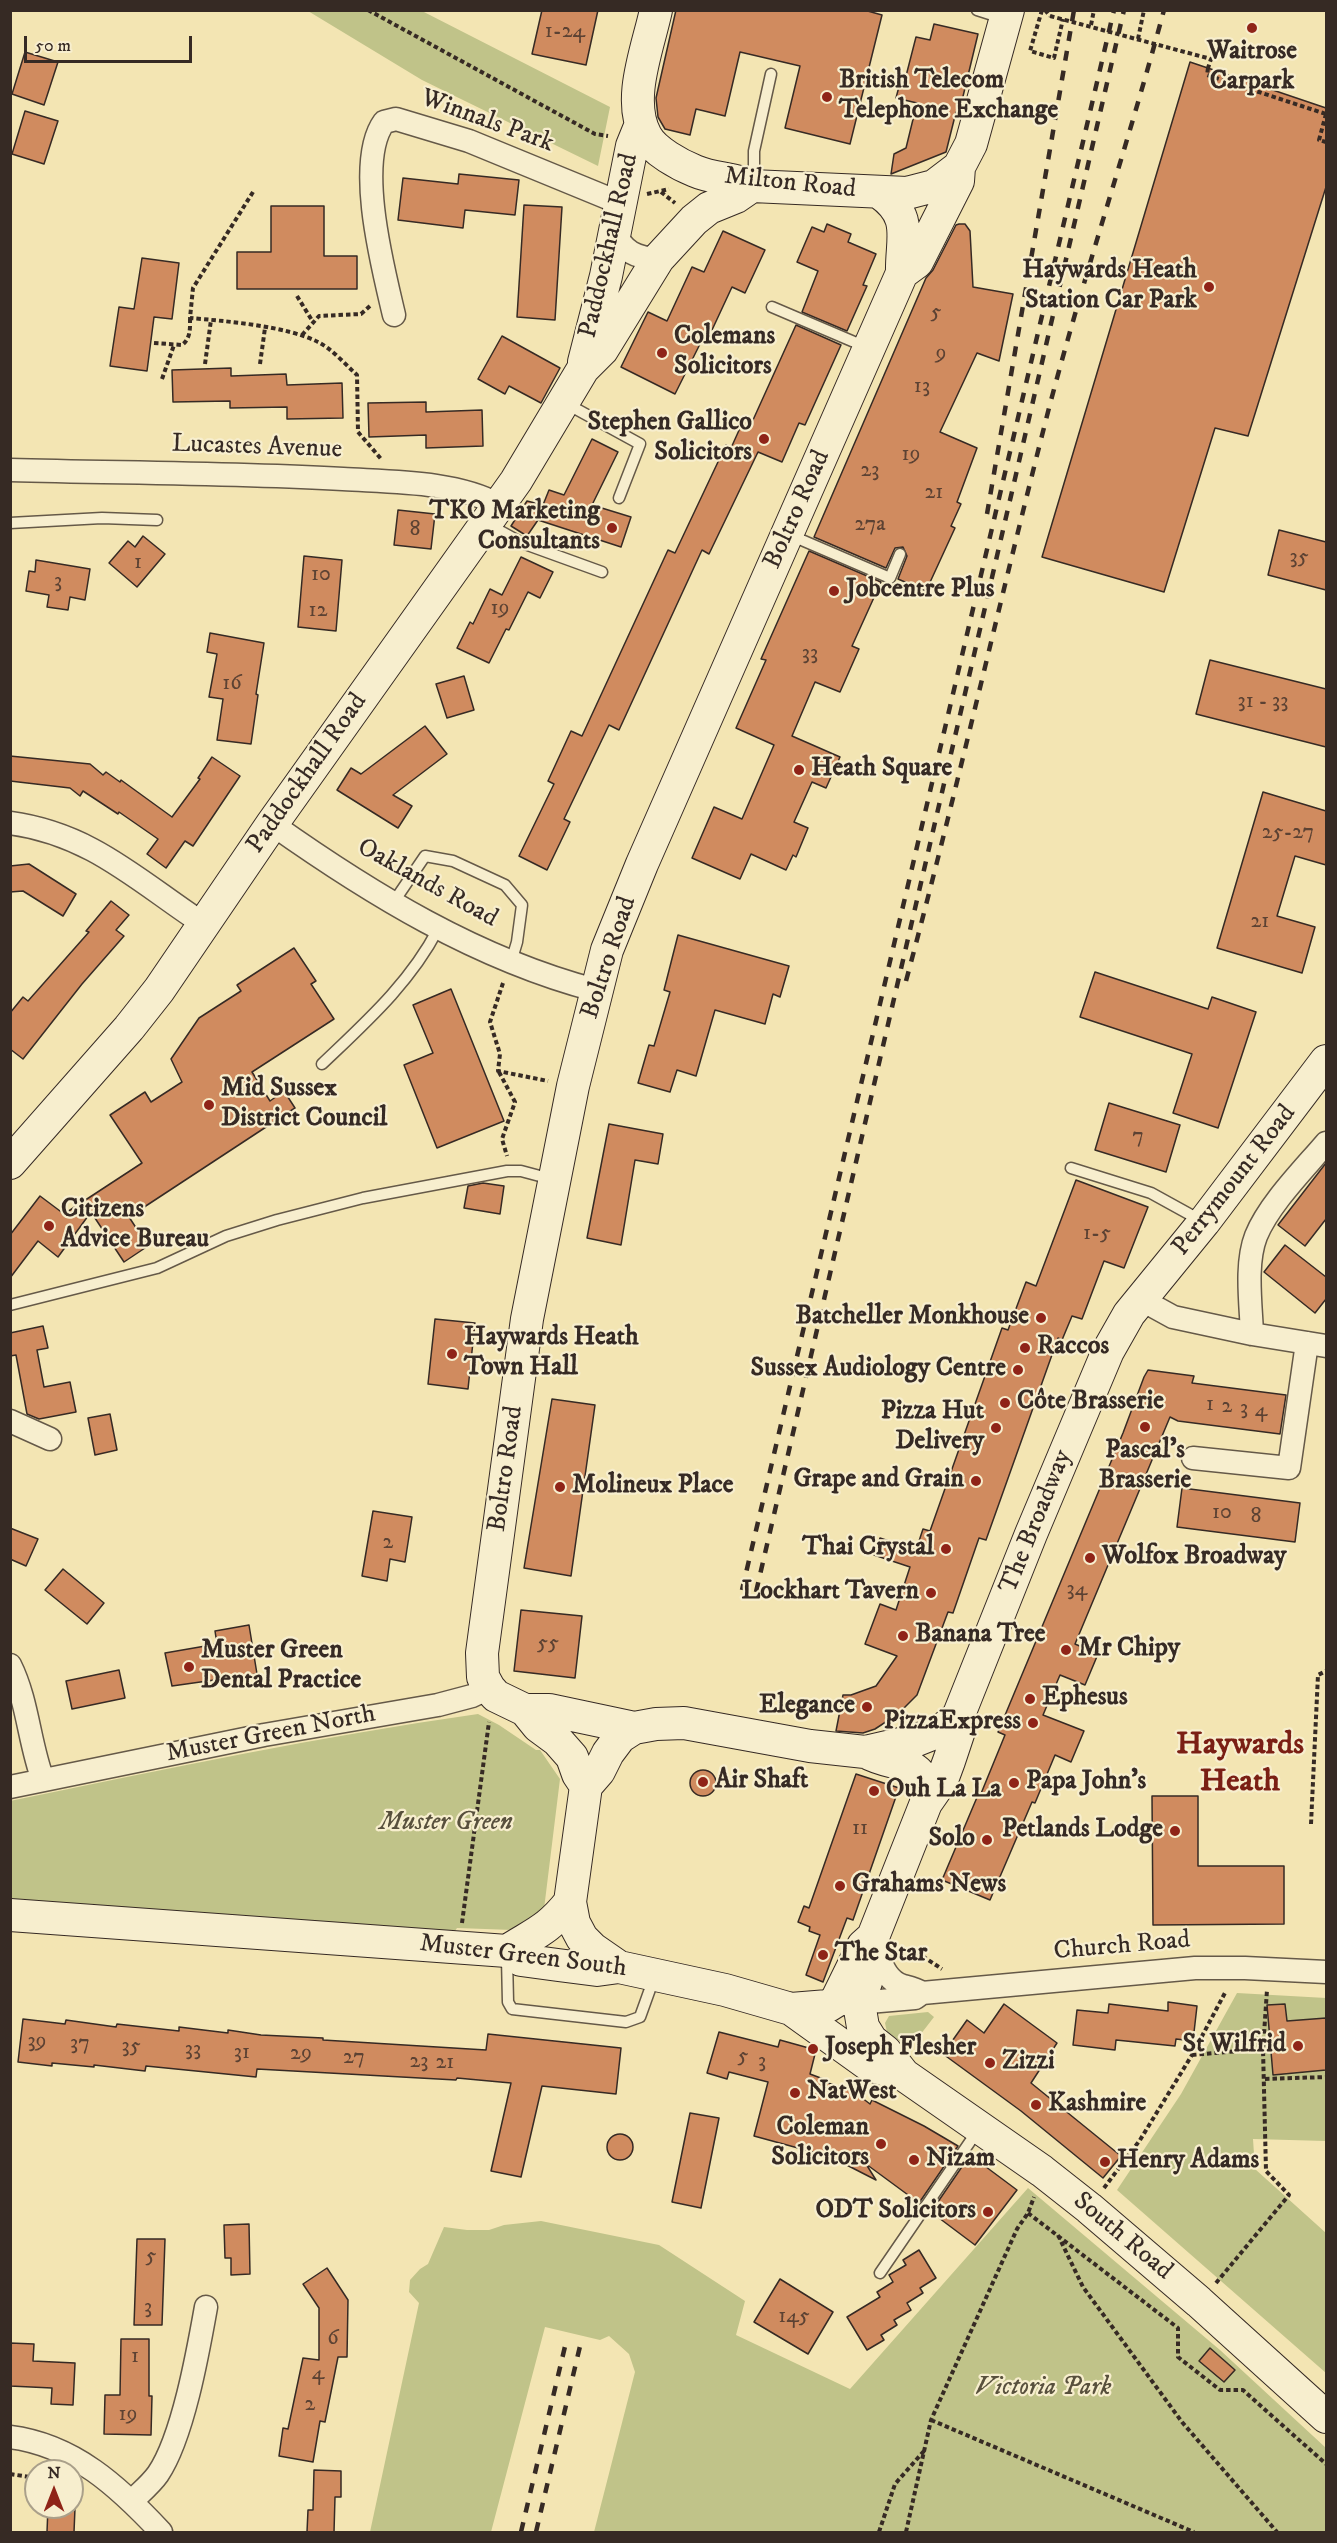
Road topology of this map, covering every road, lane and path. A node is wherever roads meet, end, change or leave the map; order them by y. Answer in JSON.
{"nodes":[{"id":1,"x":368,"y":10,"type":"edge"},
{"id":2,"x":656,"y":10,"type":"edge"},
{"id":3,"x":1044,"y":10,"type":"edge"},
{"id":4,"x":1094,"y":10,"type":"edge"},
{"id":5,"x":1144,"y":10,"type":"edge"},
{"id":6,"x":997,"y":13,"type":"edge"},
{"id":7,"x":1063,"y":19,"type":"junction"},
{"id":8,"x":1091,"y":25,"type":"junction"},
{"id":9,"x":1138,"y":39,"type":"junction"},
{"id":10,"x":771,"y":74,"type":"dead end"},
{"id":11,"x":1326,"y":114,"type":"edge"},
{"id":12,"x":638,"y":131,"type":"junction"},
{"id":13,"x":1326,"y":142,"type":"edge"},
{"id":14,"x":959,"y":167,"type":"junction"},
{"id":15,"x":693,"y":170,"type":"junction"},
{"id":16,"x":753,"y":186,"type":"junction"},
{"id":17,"x":253,"y":192,"type":"dead end"},
{"id":18,"x":880,"y":193,"type":"junction"},
{"id":19,"x":618,"y":212,"type":"junction"},
{"id":20,"x":658,"y":259,"type":"junction"},
{"id":21,"x":902,"y":273,"type":"junction"},
{"id":22,"x":388,"y":289,"type":"junction"},
{"id":23,"x":297,"y":296,"type":"dead end"},
{"id":24,"x":772,"y":307,"type":"dead end"},
{"id":25,"x":394,"y":315,"type":"dead end"},
{"id":26,"x":190,"y":318,"type":"junction"},
{"id":27,"x":211,"y":320,"type":"junction"},
{"id":28,"x":313,"y":322,"type":"junction"},
{"id":29,"x":265,"y":328,"type":"junction"},
{"id":30,"x":302,"y":335,"type":"junction"},
{"id":31,"x":154,"y":343,"type":"dead end"},
{"id":32,"x":174,"y":345,"type":"junction"},
{"id":33,"x":869,"y":349,"type":"junction"},
{"id":34,"x":205,"y":364,"type":"dead end"},
{"id":35,"x":260,"y":364,"type":"dead end"},
{"id":36,"x":583,"y":369,"type":"junction"},
{"id":37,"x":162,"y":379,"type":"dead end"},
{"id":38,"x":564,"y":402,"type":"junction"},
{"id":39,"x":10,"y":470,"type":"edge"},
{"id":40,"x":387,"y":482,"type":"junction"},
{"id":41,"x":619,"y":498,"type":"dead end"},
{"id":42,"x":492,"y":514,"type":"junction"},
{"id":43,"x":157,"y":520,"type":"dead end"},
{"id":44,"x":10,"y":523,"type":"edge"},
{"id":45,"x":787,"y":533,"type":"junction"},
{"id":46,"x":900,"y":554,"type":"dead end"},
{"id":47,"x":602,"y":572,"type":"dead end"},
{"id":48,"x":10,"y":824,"type":"edge"},
{"id":49,"x":272,"y":824,"type":"junction"},
{"id":50,"x":393,"y":903,"type":"junction"},
{"id":51,"x":205,"y":925,"type":"junction"},
{"id":52,"x":438,"y":929,"type":"junction"},
{"id":53,"x":508,"y":970,"type":"junction"},
{"id":54,"x":595,"y":990,"type":"junction"},
{"id":55,"x":1326,"y":1061,"type":"edge"},
{"id":56,"x":322,"y":1064,"type":"dead end"},
{"id":57,"x":498,"y":1071,"type":"junction"},
{"id":58,"x":573,"y":1086,"type":"junction"},
{"id":59,"x":1326,"y":1143,"type":"edge"},
{"id":60,"x":10,"y":1163,"type":"edge"},
{"id":61,"x":1071,"y":1168,"type":"dead end"},
{"id":62,"x":512,"y":1172,"type":"junction"},
{"id":63,"x":554,"y":1180,"type":"junction"},
{"id":64,"x":1204,"y":1222,"type":"junction"},
{"id":65,"x":1142,"y":1300,"type":"junction"},
{"id":66,"x":10,"y":1305,"type":"edge"},
{"id":67,"x":1252,"y":1334,"type":"junction"},
{"id":68,"x":1317,"y":1345,"type":"edge"},
{"id":69,"x":10,"y":1421,"type":"edge"},
{"id":70,"x":50,"y":1439,"type":"dead end"},
{"id":71,"x":1193,"y":1458,"type":"dead end"},
{"id":72,"x":10,"y":1665,"type":"edge"},
{"id":73,"x":1326,"y":1671,"type":"edge"},
{"id":74,"x":489,"y":1702,"type":"junction"},
{"id":75,"x":525,"y":1710,"type":"junction"},
{"id":76,"x":958,"y":1717,"type":"junction"},
{"id":77,"x":634,"y":1728,"type":"junction"},
{"id":78,"x":865,"y":1752,"type":"junction"},
{"id":79,"x":43,"y":1780,"type":"junction"},
{"id":80,"x":586,"y":1786,"type":"junction"},
{"id":81,"x":10,"y":1787,"type":"edge"},
{"id":82,"x":926,"y":1803,"type":"junction"},
{"id":83,"x":1311,"y":1824,"type":"dead end"},
{"id":84,"x":570,"y":1902,"type":"junction"},
{"id":85,"x":10,"y":1915,"type":"edge"},
{"id":86,"x":875,"y":1944,"type":"junction"},
{"id":87,"x":459,"y":1948,"type":"junction"},
{"id":88,"x":910,"y":1948,"type":"dead end"},
{"id":89,"x":507,"y":1951,"type":"junction"},
{"id":90,"x":619,"y":1966,"type":"junction"},
{"id":91,"x":942,"y":1970,"type":"dead end"},
{"id":92,"x":1326,"y":1971,"type":"edge"},
{"id":93,"x":655,"y":1974,"type":"junction"},
{"id":94,"x":1267,"y":1986,"type":"dead end"},
{"id":95,"x":1228,"y":1987,"type":"dead end"},
{"id":96,"x":922,"y":1993,"type":"junction"},
{"id":97,"x":844,"y":2004,"type":"junction"},
{"id":98,"x":791,"y":2009,"type":"junction"},
{"id":99,"x":1263,"y":2049,"type":"junction"},
{"id":100,"x":1192,"y":2055,"type":"junction"},
{"id":101,"x":904,"y":2075,"type":"junction"},
{"id":102,"x":1326,"y":2077,"type":"edge"},
{"id":103,"x":1265,"y":2079,"type":"junction"},
{"id":104,"x":980,"y":2127,"type":"junction"},
{"id":105,"x":1103,"y":2188,"type":"dead end"},
{"id":106,"x":1037,"y":2189,"type":"dead end"},
{"id":107,"x":1028,"y":2213,"type":"junction"},
{"id":108,"x":1058,"y":2234,"type":"junction"},
{"id":109,"x":1233,"y":2262,"type":"dead end"},
{"id":110,"x":880,"y":2273,"type":"dead end"},
{"id":111,"x":206,"y":2307,"type":"dead end"},
{"id":112,"x":1326,"y":2417,"type":"edge"},
{"id":113,"x":931,"y":2420,"type":"junction"},
{"id":114,"x":10,"y":2437,"type":"edge"},
{"id":115,"x":924,"y":2450,"type":"junction"},
{"id":116,"x":1326,"y":2464,"type":"edge"},
{"id":117,"x":132,"y":2501,"type":"junction"},
{"id":118,"x":160,"y":2532,"type":"edge"},
{"id":119,"x":879,"y":2532,"type":"edge"},
{"id":120,"x":906,"y":2532,"type":"edge"},
{"id":121,"x":1194,"y":2532,"type":"edge"},
{"id":122,"x":1277,"y":2532,"type":"edge"}],
"edges":[{"from":1,"to":12,"type":"path"},
{"from":2,"to":12,"type":"street"},
{"from":3,"to":7,"type":"path","bridge":true},
{"from":3,"to":7,"type":"path"},
{"from":4,"to":8,"type":"path"},
{"from":5,"to":9,"type":"path"},
{"from":6,"to":14,"type":"street","name":"Boltro Road"},
{"from":7,"to":8,"type":"path","bridge":true},
{"from":8,"to":9,"type":"path","bridge":true},
{"from":9,"to":11,"type":"path","bridge":true},
{"from":10,"to":16,"type":"lane"},
{"from":11,"to":13,"type":"path"},
{"from":12,"to":15,"type":"street","name":"Milton Road"},
{"from":12,"to":19,"type":"street","name":"Paddockhall Road"},
{"from":14,"to":18,"type":"street","name":"Milton Road"},
{"from":14,"to":21,"type":"street","name":"Boltro Road"},
{"from":15,"to":16,"type":"street","name":"Milton Road"},
{"from":15,"to":19,"type":"path"},
{"from":16,"to":18,"type":"street","name":"Milton Road"},
{"from":16,"to":20,"type":"street","name":"Paddockhall Road"},
{"from":17,"to":26,"type":"path"},
{"from":18,"to":21,"type":"street","name":"Boltro Road"},
{"from":19,"to":20,"type":"street"},
{"from":19,"to":22,"type":"street","name":"Winnals Park"},
{"from":19,"to":36,"type":"street","name":"Paddockhall Road"},
{"from":20,"to":36,"type":"street","name":"Paddockhall Road"},
{"from":21,"to":33,"type":"street","name":"Boltro Road"},
{"from":22,"to":25,"type":"street","name":"Winnals Park"},
{"from":22,"to":28,"type":"path"},
{"from":23,"to":28,"type":"path"},
{"from":24,"to":33,"type":"lane"},
{"from":26,"to":27,"type":"path"},
{"from":26,"to":32,"type":"path"},
{"from":27,"to":29,"type":"path"},
{"from":27,"to":34,"type":"path"},
{"from":28,"to":30,"type":"path"},
{"from":29,"to":30,"type":"path"},
{"from":29,"to":35,"type":"path"},
{"from":30,"to":40,"type":"path"},
{"from":31,"to":32,"type":"path"},
{"from":32,"to":37,"type":"path"},
{"from":33,"to":45,"type":"street","name":"Boltro Road"},
{"from":36,"to":38,"type":"street","name":"Paddockhall Road"},
{"from":38,"to":41,"type":"lane"},
{"from":38,"to":42,"type":"street","name":"Paddockhall Road"},
{"from":39,"to":40,"type":"street","name":"Lucastes Avenue"},
{"from":40,"to":42,"type":"street","name":"Lucastes Avenue"},
{"from":42,"to":47,"type":"lane"},
{"from":42,"to":49,"type":"street","name":"Paddockhall Road"},
{"from":43,"to":44,"type":"lane"},
{"from":45,"to":46,"type":"lane"},
{"from":45,"to":54,"type":"street","name":"Boltro Road"},
{"from":48,"to":51,"type":"street"},
{"from":49,"to":50,"type":"street","name":"Oaklands Road"},
{"from":49,"to":51,"type":"street","name":"Paddockhall Road"},
{"from":50,"to":52,"type":"street","name":"Oaklands Road"},
{"from":50,"to":53,"type":"lane"},
{"from":51,"to":60,"type":"street","name":"Paddockhall Road"},
{"from":52,"to":53,"type":"street","name":"Oaklands Road"},
{"from":52,"to":56,"type":"lane"},
{"from":53,"to":54,"type":"street","name":"Oaklands Road"},
{"from":53,"to":57,"type":"path"},
{"from":54,"to":58,"type":"street","name":"Boltro Road"},
{"from":55,"to":64,"type":"street","name":"Perrymount Road"},
{"from":57,"to":58,"type":"path"},
{"from":57,"to":62,"type":"path"},
{"from":58,"to":63,"type":"street","name":"Boltro Road"},
{"from":59,"to":67,"type":"street"},
{"from":61,"to":64,"type":"lane"},
{"from":62,"to":63,"type":"lane"},
{"from":62,"to":66,"type":"lane"},
{"from":63,"to":74,"type":"street","name":"Boltro Road"},
{"from":64,"to":65,"type":"street","name":"Perrymount Road"},
{"from":65,"to":67,"type":"street"},
{"from":65,"to":76,"type":"street","name":"The Broadway"},
{"from":67,"to":68,"type":"street"},
{"from":68,"to":71,"type":"street"},
{"from":69,"to":70,"type":"street"},
{"from":72,"to":79,"type":"street"},
{"from":73,"to":83,"type":"path"},
{"from":74,"to":75,"type":"street"},
{"from":74,"to":79,"type":"street","name":"Muster Green North"},
{"from":74,"to":87,"type":"path"},
{"from":75,"to":77,"type":"street"},
{"from":75,"to":80,"type":"street"},
{"from":76,"to":78,"type":"street"},
{"from":76,"to":82,"type":"street","name":"The Broadway"},
{"from":77,"to":78,"type":"street"},
{"from":77,"to":80,"type":"street"},
{"from":78,"to":82,"type":"street"},
{"from":79,"to":81,"type":"street","name":"Muster Green North"},
{"from":80,"to":84,"type":"street"},
{"from":82,"to":86,"type":"street","name":"The Broadway"},
{"from":84,"to":89,"type":"street"},
{"from":84,"to":90,"type":"street"},
{"from":85,"to":87,"type":"street","name":"Muster Green South"},
{"from":86,"to":96,"type":"street","name":"Church Road"},
{"from":86,"to":97,"type":"street","name":"The Broadway"},
{"from":87,"to":89,"type":"street","name":"Muster Green South"},
{"from":88,"to":91,"type":"path"},
{"from":89,"to":90,"type":"street","name":"Muster Green South"},
{"from":89,"to":93,"type":"lane"},
{"from":90,"to":93,"type":"street","name":"Muster Green South"},
{"from":92,"to":96,"type":"street","name":"Church Road"},
{"from":93,"to":98,"type":"street","name":"Muster Green South"},
{"from":94,"to":99,"type":"path"},
{"from":95,"to":100,"type":"path"},
{"from":96,"to":97,"type":"street","name":"Church Road"},
{"from":97,"to":98,"type":"street"},
{"from":97,"to":101,"type":"street"},
{"from":98,"to":101,"type":"street","name":"Muster Green South"},
{"from":99,"to":100,"type":"path"},
{"from":99,"to":103,"type":"path"},
{"from":100,"to":105,"type":"path"},
{"from":101,"to":104,"type":"street","name":"South Road"},
{"from":102,"to":103,"type":"path"},
{"from":103,"to":109,"type":"path"},
{"from":104,"to":110,"type":"lane"},
{"from":104,"to":112,"type":"street","name":"South Road"},
{"from":106,"to":107,"type":"path"},
{"from":107,"to":108,"type":"path"},
{"from":107,"to":113,"type":"path"},
{"from":108,"to":116,"type":"path"},
{"from":108,"to":122,"type":"path"},
{"from":111,"to":117,"type":"street"},
{"from":113,"to":115,"type":"path"},
{"from":113,"to":121,"type":"path"},
{"from":114,"to":117,"type":"street"},
{"from":115,"to":119,"type":"path"},
{"from":115,"to":120,"type":"path"},
{"from":117,"to":118,"type":"street"}]}
